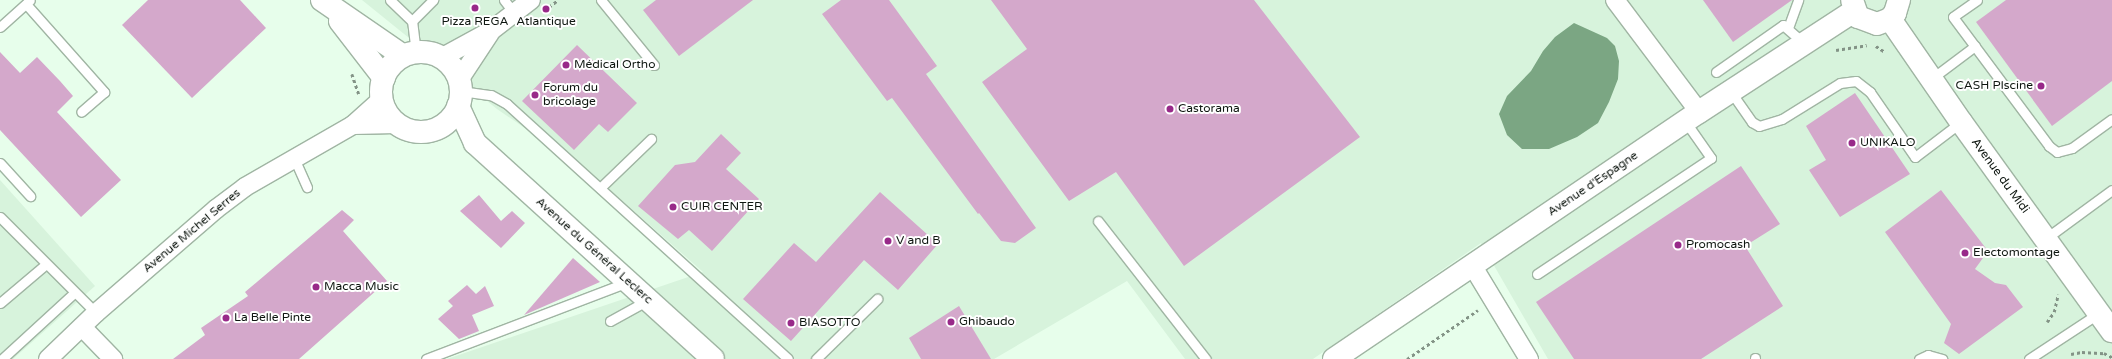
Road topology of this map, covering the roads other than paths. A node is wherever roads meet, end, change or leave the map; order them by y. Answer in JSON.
{"nodes":[{"id":1,"x":390,"y":0,"type":"edge"},
{"id":2,"x":433,"y":0,"type":"edge"},
{"id":3,"x":531,"y":0,"type":"edge"},
{"id":4,"x":1615,"y":0,"type":"edge"},
{"id":5,"x":1798,"y":0,"type":"edge"},
{"id":6,"x":1977,"y":0,"type":"edge"},
{"id":7,"x":605,"y":1,"type":"edge"},
{"id":8,"x":28,"y":2,"type":"edge"},
{"id":9,"x":326,"y":4,"type":"edge"},
{"id":10,"x":1853,"y":5,"type":"edge"},
{"id":11,"x":509,"y":6,"type":"edge"},
{"id":12,"x":1895,"y":9,"type":"edge"},
{"id":13,"x":412,"y":21,"type":"junction"},
{"id":14,"x":0,"y":27,"type":"edge"},
{"id":15,"x":1788,"y":28,"type":"junction"},
{"id":16,"x":492,"y":30,"type":"junction"},
{"id":17,"x":1804,"y":43,"type":"junction"},
{"id":18,"x":1974,"y":46,"type":"junction"},
{"id":19,"x":409,"y":54,"type":"junction"},
{"id":20,"x":441,"y":58,"type":"junction"},
{"id":21,"x":654,"y":65,"type":"dead end"},
{"id":22,"x":1716,"y":72,"type":"dead end"},
{"id":23,"x":1932,"y":79,"type":"junction"},
{"id":24,"x":383,"y":88,"type":"junction"},
{"id":25,"x":1730,"y":91,"type":"junction"},
{"id":26,"x":459,"y":93,"type":"junction"},
{"id":27,"x":81,"y":112,"type":"dead end"},
{"id":28,"x":1692,"y":116,"type":"junction"},
{"id":29,"x":2112,"y":119,"type":"edge"},
{"id":30,"x":1961,"y":122,"type":"junction"},
{"id":31,"x":396,"y":124,"type":"junction"},
{"id":32,"x":353,"y":125,"type":"junction"},
{"id":33,"x":433,"y":130,"type":"junction"},
{"id":34,"x":651,"y":139,"type":"dead end"},
{"id":35,"x":475,"y":143,"type":"junction"},
{"id":36,"x":294,"y":158,"type":"junction"},
{"id":37,"x":0,"y":163,"type":"edge"},
{"id":38,"x":307,"y":187,"type":"dead end"},
{"id":39,"x":600,"y":188,"type":"junction"},
{"id":40,"x":2112,"y":190,"type":"edge"},
{"id":41,"x":30,"y":196,"type":"dead end"},
{"id":42,"x":0,"y":218,"type":"edge"},
{"id":43,"x":1098,"y":221,"type":"dead end"},
{"id":44,"x":2045,"y":239,"type":"junction"},
{"id":45,"x":45,"y":265,"type":"junction"},
{"id":46,"x":1472,"y":265,"type":"junction"},
{"id":47,"x":1537,"y":274,"type":"dead end"},
{"id":48,"x":628,"y":282,"type":"junction"},
{"id":49,"x":74,"y":293,"type":"junction"},
{"id":50,"x":877,"y":299,"type":"dead end"},
{"id":51,"x":648,"y":300,"type":"junction"},
{"id":52,"x":0,"y":303,"type":"edge"},
{"id":53,"x":96,"y":313,"type":"junction"},
{"id":54,"x":2099,"y":313,"type":"junction"},
{"id":55,"x":610,"y":321,"type":"dead end"},
{"id":56,"x":82,"y":327,"type":"junction"},
{"id":57,"x":2112,"y":331,"type":"edge"},
{"id":58,"x":55,"y":357,"type":"edge"},
{"id":59,"x":2,"y":359,"type":"edge"},
{"id":60,"x":113,"y":359,"type":"edge"},
{"id":61,"x":426,"y":359,"type":"edge"},
{"id":62,"x":712,"y":359,"type":"edge"},
{"id":63,"x":788,"y":359,"type":"edge"},
{"id":64,"x":816,"y":359,"type":"edge"},
{"id":65,"x":1206,"y":359,"type":"edge"},
{"id":66,"x":1334,"y":359,"type":"edge"},
{"id":67,"x":1529,"y":359,"type":"edge"},
{"id":68,"x":1919,"y":359,"type":"edge"},
{"id":69,"x":1942,"y":359,"type":"edge"},
{"id":70,"x":2029,"y":359,"type":"edge"}],
"edges":[{"from":1,"to":13,"type":"lane"},
{"from":2,"to":13,"type":"lane"},
{"from":3,"to":11,"type":"street"},
{"from":4,"to":28,"type":"street"},
{"from":5,"to":15,"type":"lane"},
{"from":6,"to":18,"type":"lane"},
{"from":7,"to":21,"type":"lane"},
{"from":8,"to":14,"type":"lane"},
{"from":8,"to":27,"type":"lane"},
{"from":9,"to":19,"type":"street"},
{"from":9,"to":24,"type":"street"},
{"from":10,"to":12,"type":"street"},
{"from":10,"to":17,"type":"street","name":"Avenue d'Espagne"},
{"from":11,"to":16,"type":"street"},
{"from":12,"to":23,"type":"street","name":"Avenue du Midi"},
{"from":13,"to":19,"type":"lane"},
{"from":15,"to":17,"type":"lane"},
{"from":15,"to":22,"type":"lane"},
{"from":16,"to":20,"type":"street"},
{"from":16,"to":26,"type":"street"},
{"from":17,"to":25,"type":"street","name":"Avenue d'Espagne"},
{"from":18,"to":23,"type":"lane"},
{"from":18,"to":29,"type":"lane"},
{"from":19,"to":20,"type":"street"},
{"from":19,"to":24,"type":"street"},
{"from":20,"to":26,"type":"street"},
{"from":23,"to":30,"type":"street","name":"Avenue du Midi"},
{"from":24,"to":31,"type":"street"},
{"from":24,"to":32,"type":"street","name":"Avenue Michel Serres"},
{"from":25,"to":28,"type":"street","name":"Avenue d'Espagne"},
{"from":25,"to":30,"type":"lane"},
{"from":26,"to":33,"type":"street"},
{"from":26,"to":35,"type":"street","name":"Avenue du Général Leclerc"},
{"from":26,"to":39,"type":"lane"},
{"from":28,"to":46,"type":"street","name":"Avenue d'Espagne"},
{"from":28,"to":47,"type":"lane"},
{"from":30,"to":44,"type":"street","name":"Avenue du Midi"},
{"from":31,"to":32,"type":"street","name":"Avenue Michel Serres"},
{"from":31,"to":33,"type":"street"},
{"from":32,"to":36,"type":"street","name":"Avenue Michel Serres"},
{"from":33,"to":35,"type":"street","name":"Avenue du Général Leclerc"},
{"from":34,"to":39,"type":"lane"},
{"from":35,"to":48,"type":"street","name":"Avenue du Général Leclerc"},
{"from":36,"to":38,"type":"lane"},
{"from":36,"to":53,"type":"street","name":"Avenue Michel Serres"},
{"from":37,"to":41,"type":"lane"},
{"from":39,"to":63,"type":"lane"},
{"from":40,"to":44,"type":"lane"},
{"from":42,"to":45,"type":"lane"},
{"from":43,"to":65,"type":"lane"},
{"from":44,"to":54,"type":"street","name":"Avenue du Midi"},
{"from":45,"to":49,"type":"lane"},
{"from":45,"to":52,"type":"lane"},
{"from":46,"to":66,"type":"street","name":"Avenue d'Espagne"},
{"from":46,"to":67,"type":"street"},
{"from":48,"to":51,"type":"street","name":"Avenue du Général Leclerc"},
{"from":48,"to":61,"type":"lane"},
{"from":49,"to":53,"type":"lane"},
{"from":49,"to":59,"type":"lane"},
{"from":50,"to":64,"type":"lane"},
{"from":51,"to":55,"type":"lane"},
{"from":51,"to":62,"type":"street","name":"Avenue du Général Leclerc"},
{"from":53,"to":56,"type":"street","name":"Avenue Michel Serres"},
{"from":54,"to":57,"type":"street","name":"Avenue du Midi"},
{"from":54,"to":70,"type":"lane"},
{"from":56,"to":58,"type":"street","name":"Avenue Michel Serres"},
{"from":56,"to":60,"type":"street"},
{"from":68,"to":69,"type":"lane"}]}
